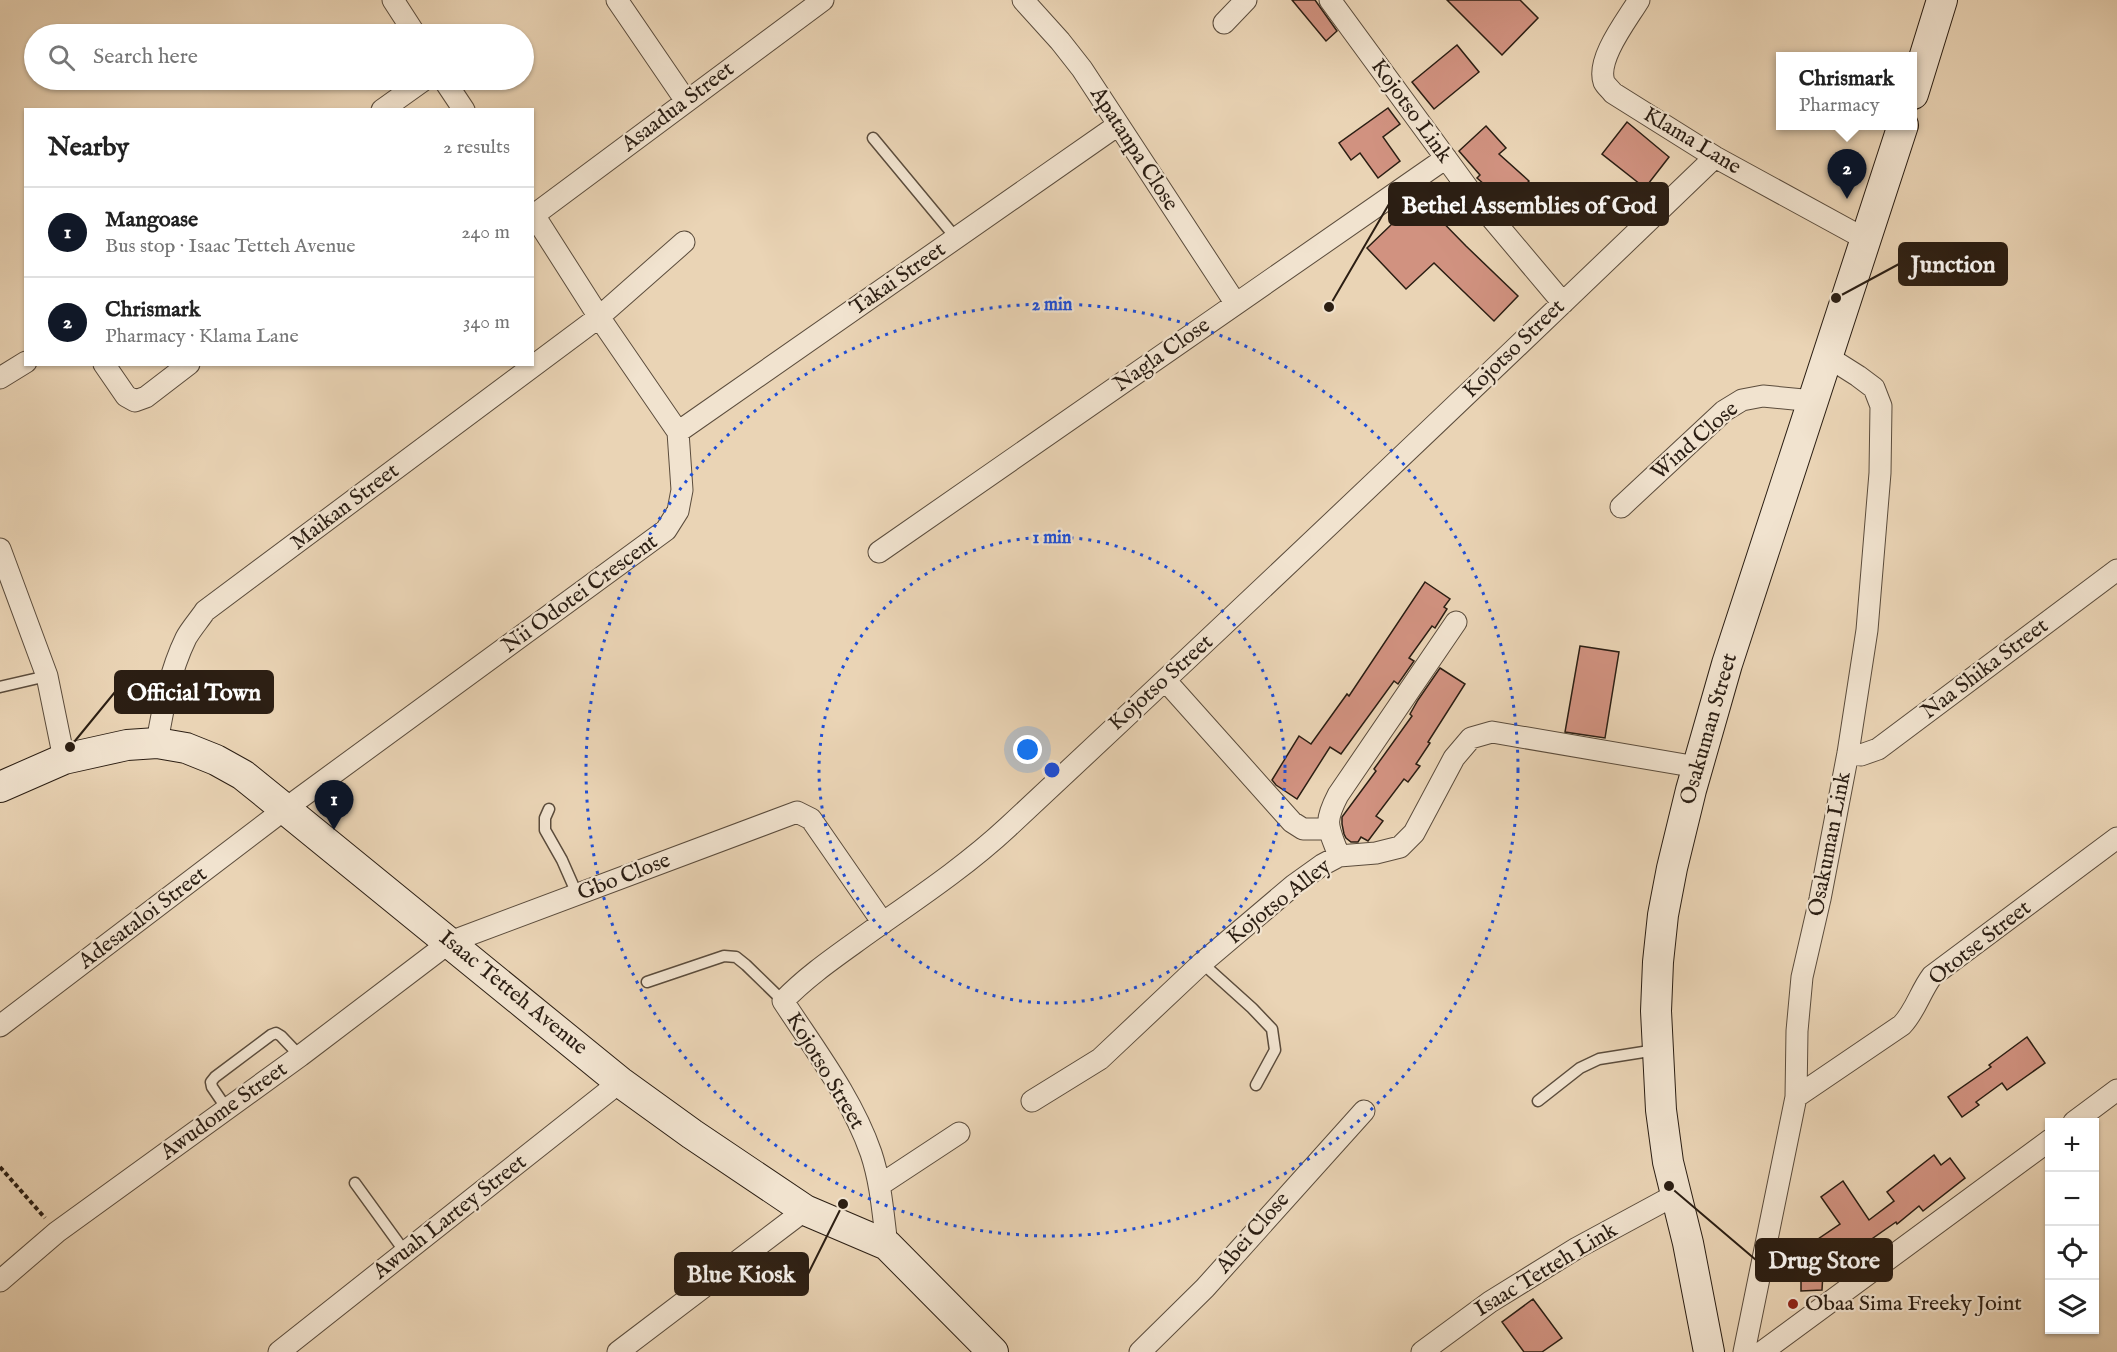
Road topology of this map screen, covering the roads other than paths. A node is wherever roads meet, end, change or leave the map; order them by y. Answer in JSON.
{"nodes":[{"id":1,"x":393,"y":0,"type":"edge"},
{"id":2,"x":617,"y":0,"type":"edge"},
{"id":3,"x":823,"y":0,"type":"edge"},
{"id":4,"x":1023,"y":0,"type":"edge"},
{"id":5,"x":1246,"y":0,"type":"edge"},
{"id":6,"x":1330,"y":0,"type":"edge"},
{"id":7,"x":1639,"y":0,"type":"edge"},
{"id":8,"x":1942,"y":0,"type":"edge"},
{"id":9,"x":1224,"y":23,"type":"dead end"},
{"id":10,"x":409,"y":24,"type":"edge"},
{"id":11,"x":1917,"y":81,"type":"edge"},
{"id":12,"x":410,"y":90,"type":"edge"},
{"id":13,"x":451,"y":90,"type":"edge"},
{"id":14,"x":686,"y":101,"type":"junction"},
{"id":15,"x":385,"y":108,"type":"edge"},
{"id":16,"x":463,"y":108,"type":"edge"},
{"id":17,"x":1118,"y":126,"type":"junction"},
{"id":18,"x":1902,"y":130,"type":"edge"},
{"id":19,"x":873,"y":138,"type":"dead end"},
{"id":20,"x":1715,"y":157,"type":"junction"},
{"id":21,"x":1446,"y":158,"type":"junction"},
{"id":22,"x":534,"y":212,"type":"edge"},
{"id":23,"x":534,"y":215,"type":"edge"},
{"id":24,"x":956,"y":238,"type":"junction"},
{"id":25,"x":1865,"y":238,"type":"junction"},
{"id":26,"x":684,"y":242,"type":"dead end"},
{"id":27,"x":1563,"y":303,"type":"junction"},
{"id":28,"x":1236,"y":304,"type":"junction"},
{"id":29,"x":599,"y":318,"type":"junction"},
{"id":30,"x":1828,"y":357,"type":"junction"},
{"id":31,"x":24,"y":363,"type":"edge"},
{"id":32,"x":105,"y":366,"type":"edge"},
{"id":33,"x":186,"y":366,"type":"edge"},
{"id":34,"x":0,"y":378,"type":"edge"},
{"id":35,"x":1814,"y":401,"type":"junction"},
{"id":36,"x":678,"y":432,"type":"junction"},
{"id":37,"x":1621,"y":507,"type":"dead end"},
{"id":38,"x":0,"y":549,"type":"edge"},
{"id":39,"x":879,"y":552,"type":"dead end"},
{"id":40,"x":2117,"y":570,"type":"edge"},
{"id":41,"x":1456,"y":622,"type":"dead end"},
{"id":42,"x":47,"y":676,"type":"junction"},
{"id":43,"x":1165,"y":680,"type":"junction"},
{"id":44,"x":0,"y":687,"type":"edge"},
{"id":45,"x":157,"y":743,"type":"junction"},
{"id":46,"x":1848,"y":753,"type":"junction"},
{"id":47,"x":64,"y":759,"type":"junction"},
{"id":48,"x":1697,"y":767,"type":"junction"},
{"id":49,"x":0,"y":787,"type":"edge"},
{"id":50,"x":285,"y":809,"type":"junction"},
{"id":51,"x":549,"y":809,"type":"dead end"},
{"id":52,"x":1329,"y":829,"type":"junction"},
{"id":53,"x":2117,"y":838,"type":"edge"},
{"id":54,"x":1339,"y":856,"type":"junction"},
{"id":55,"x":577,"y":894,"type":"junction"},
{"id":56,"x":884,"y":923,"type":"junction"},
{"id":57,"x":450,"y":942,"type":"junction"},
{"id":58,"x":1203,"y":963,"type":"junction"},
{"id":59,"x":646,"y":982,"type":"dead end"},
{"id":60,"x":783,"y":1001,"type":"junction"},
{"id":61,"x":0,"y":1026,"type":"edge"},
{"id":62,"x":1657,"y":1050,"type":"junction"},
{"id":63,"x":300,"y":1056,"type":"junction"},
{"id":64,"x":620,"y":1082,"type":"junction"},
{"id":65,"x":1256,"y":1085,"type":"dead end"},
{"id":66,"x":2117,"y":1090,"type":"edge"},
{"id":67,"x":1796,"y":1097,"type":"junction"},
{"id":68,"x":1032,"y":1101,"type":"dead end"},
{"id":69,"x":1538,"y":1101,"type":"dead end"},
{"id":70,"x":227,"y":1109,"type":"junction"},
{"id":71,"x":1364,"y":1111,"type":"dead end"},
{"id":72,"x":2079,"y":1118,"type":"edge"},
{"id":73,"x":959,"y":1133,"type":"dead end"},
{"id":74,"x":2045,"y":1143,"type":"edge"},
{"id":75,"x":355,"y":1183,"type":"dead end"},
{"id":76,"x":880,"y":1185,"type":"junction"},
{"id":77,"x":1675,"y":1195,"type":"junction"},
{"id":78,"x":805,"y":1210,"type":"junction"},
{"id":79,"x":887,"y":1245,"type":"junction"},
{"id":80,"x":405,"y":1252,"type":"junction"},
{"id":81,"x":0,"y":1281,"type":"edge"},
{"id":82,"x":279,"y":1352,"type":"edge"},
{"id":83,"x":618,"y":1352,"type":"edge"},
{"id":84,"x":993,"y":1352,"type":"edge"},
{"id":85,"x":1140,"y":1352,"type":"edge"},
{"id":86,"x":1422,"y":1352,"type":"edge"},
{"id":87,"x":1709,"y":1352,"type":"edge"},
{"id":88,"x":1744,"y":1352,"type":"edge"},
{"id":89,"x":1762,"y":1352,"type":"edge"}],
"edges":[{"from":1,"to":10,"type":"street"},
{"from":2,"to":14,"type":"street"},
{"from":3,"to":14,"type":"street","name":"Asaadua Street"},
{"from":4,"to":17,"type":"street","name":"Apatanpa Close"},
{"from":5,"to":9,"type":"street"},
{"from":6,"to":21,"type":"street","name":"Kojotso Link"},
{"from":7,"to":20,"type":"street","name":"Klama Lane"},
{"from":8,"to":11,"type":"street"},
{"from":12,"to":15,"type":"street"},
{"from":13,"to":16,"type":"street"},
{"from":14,"to":22,"type":"street","name":"Asaadua Street"},
{"from":17,"to":24,"type":"street","name":"Takai Street"},
{"from":17,"to":28,"type":"street","name":"Apatanpa Close"},
{"from":18,"to":25,"type":"street","name":"Osakuman Street"},
{"from":19,"to":24,"type":"lane"},
{"from":20,"to":25,"type":"street","name":"Klama Lane"},
{"from":20,"to":27,"type":"street","name":"Kojotso Street"},
{"from":21,"to":27,"type":"street","name":"Kojotso Link"},
{"from":21,"to":28,"type":"street","name":"Nagla Close"},
{"from":23,"to":29,"type":"street"},
{"from":24,"to":36,"type":"street","name":"Takai Street"},
{"from":25,"to":30,"type":"street","name":"Osakuman Street"},
{"from":26,"to":29,"type":"street","name":"Maikan Street"},
{"from":27,"to":43,"type":"street","name":"Kojotso Street"},
{"from":28,"to":39,"type":"street","name":"Nagla Close"},
{"from":29,"to":36,"type":"street"},
{"from":29,"to":45,"type":"street","name":"Maikan Street"},
{"from":30,"to":35,"type":"street","name":"Osakuman Street"},
{"from":30,"to":46,"type":"street","name":"Osakuman Link"},
{"from":31,"to":34,"type":"street"},
{"from":32,"to":33,"type":"street"},
{"from":35,"to":37,"type":"street","name":"Wind Close"},
{"from":35,"to":48,"type":"street","name":"Osakuman Street"},
{"from":36,"to":50,"type":"street","name":"Nii Odotei Crescent"},
{"from":38,"to":42,"type":"street"},
{"from":40,"to":46,"type":"street","name":"Naa Shika Street"},
{"from":41,"to":52,"type":"street"},
{"from":42,"to":44,"type":"lane"},
{"from":42,"to":47,"type":"street"},
{"from":43,"to":52,"type":"street"},
{"from":43,"to":56,"type":"street","name":"Kojotso Street"},
{"from":45,"to":47,"type":"street","name":"Isaac Tetteh Avenue"},
{"from":45,"to":50,"type":"street","name":"Isaac Tetteh Avenue"},
{"from":46,"to":67,"type":"street","name":"Osakuman Link"},
{"from":47,"to":49,"type":"street","name":"Isaac Tetteh Avenue"},
{"from":48,"to":54,"type":"street","name":"Kojotso Alley"},
{"from":48,"to":62,"type":"street","name":"Osakuman Street"},
{"from":50,"to":57,"type":"street","name":"Isaac Tetteh Avenue"},
{"from":50,"to":61,"type":"street","name":"Adesataloi Street"},
{"from":51,"to":55,"type":"lane"},
{"from":52,"to":54,"type":"street"},
{"from":53,"to":67,"type":"street","name":"Ototse Street"},
{"from":54,"to":58,"type":"street","name":"Kojotso Alley"},
{"from":55,"to":56,"type":"street","name":"Gbo Close"},
{"from":55,"to":57,"type":"street","name":"Gbo Close"},
{"from":56,"to":60,"type":"street","name":"Kojotso Street"},
{"from":57,"to":63,"type":"street","name":"Awudome Street"},
{"from":57,"to":64,"type":"street","name":"Isaac Tetteh Avenue"},
{"from":58,"to":65,"type":"lane"},
{"from":58,"to":68,"type":"street","name":"Kojotso Alley"},
{"from":59,"to":60,"type":"lane"},
{"from":60,"to":76,"type":"street","name":"Kojotso Street"},
{"from":62,"to":69,"type":"lane"},
{"from":62,"to":77,"type":"street","name":"Osakuman Street"},
{"from":63,"to":70,"type":"street","name":"Awudome Street"},
{"from":63,"to":70,"type":"lane"},
{"from":64,"to":78,"type":"street","name":"Isaac Tetteh Avenue"},
{"from":64,"to":80,"type":"street","name":"Awuah Lartey Street"},
{"from":66,"to":72,"type":"street"},
{"from":67,"to":88,"type":"street","name":"Osakuman Link"},
{"from":70,"to":81,"type":"street","name":"Awudome Street"},
{"from":71,"to":85,"type":"street","name":"Abei Close"},
{"from":73,"to":76,"type":"street"},
{"from":74,"to":89,"type":"street"},
{"from":75,"to":80,"type":"lane"},
{"from":76,"to":79,"type":"street","name":"Kojotso Street"},
{"from":77,"to":86,"type":"street","name":"Isaac Tetteh Link"},
{"from":77,"to":87,"type":"street","name":"Osakuman Street"},
{"from":78,"to":79,"type":"street","name":"Isaac Tetteh Avenue"},
{"from":78,"to":83,"type":"street"},
{"from":79,"to":84,"type":"street","name":"Isaac Tetteh Avenue"},
{"from":80,"to":82,"type":"street","name":"Awuah Lartey Street"}]}
